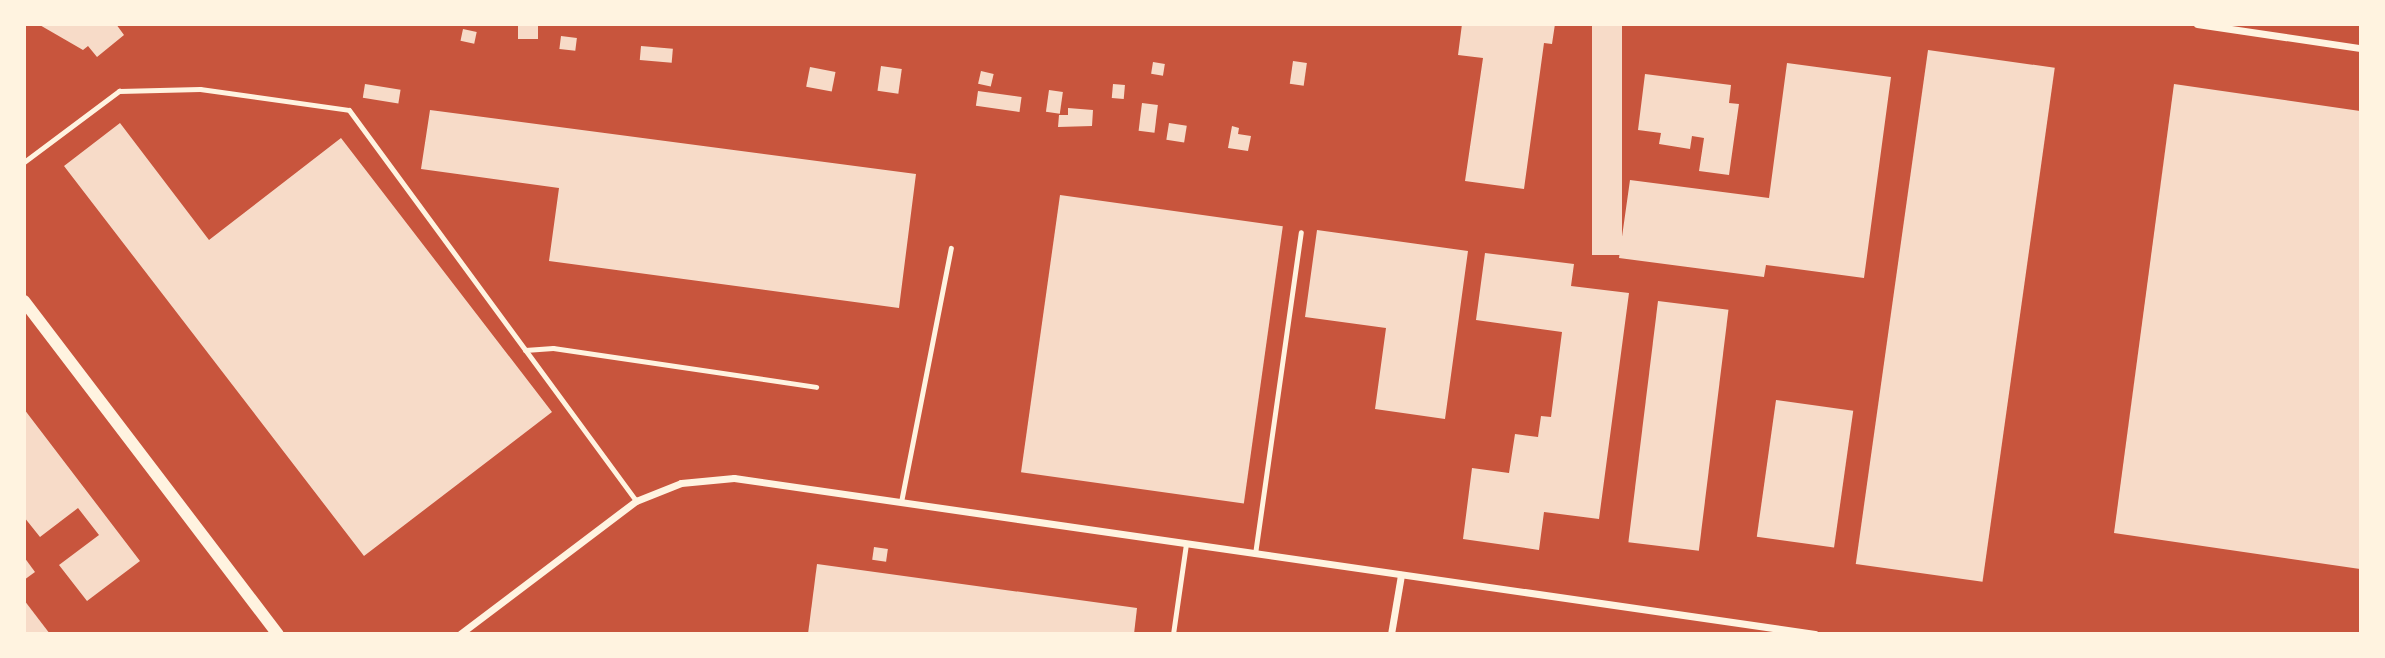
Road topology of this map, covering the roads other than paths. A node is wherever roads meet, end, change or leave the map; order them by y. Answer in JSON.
{"nodes":[{"id":1,"x":2197,"y":24,"type":"edge"},
{"id":2,"x":2361,"y":48,"type":"edge"},
{"id":3,"x":24,"y":163,"type":"edge"},
{"id":4,"x":1301,"y":232,"type":"dead end"},
{"id":5,"x":951,"y":248,"type":"dead end"},
{"id":6,"x":24,"y":301,"type":"edge"},
{"id":7,"x":525,"y":350,"type":"junction"},
{"id":8,"x":816,"y":387,"type":"dead end"},
{"id":9,"x":636,"y":501,"type":"junction"},
{"id":10,"x":901,"y":502,"type":"junction"},
{"id":11,"x":1186,"y":544,"type":"junction"},
{"id":12,"x":1255,"y":554,"type":"junction"},
{"id":13,"x":1401,"y":575,"type":"junction"},
{"id":14,"x":278,"y":634,"type":"edge"},
{"id":15,"x":460,"y":634,"type":"edge"},
{"id":16,"x":1173,"y":634,"type":"edge"},
{"id":17,"x":1391,"y":634,"type":"edge"},
{"id":18,"x":1815,"y":634,"type":"edge"}],
"edges":[{"from":1,"to":2,"type":"street"},
{"from":3,"to":7,"type":"lane"},
{"from":4,"to":12,"type":"lane"},
{"from":5,"to":10,"type":"lane"},
{"from":6,"to":14,"type":"street"},
{"from":7,"to":8,"type":"lane"},
{"from":7,"to":9,"type":"lane"},
{"from":9,"to":10,"type":"street"},
{"from":9,"to":15,"type":"street"},
{"from":10,"to":11,"type":"street"},
{"from":11,"to":12,"type":"street"},
{"from":11,"to":16,"type":"lane"},
{"from":12,"to":13,"type":"street"},
{"from":13,"to":17,"type":"street"},
{"from":13,"to":18,"type":"street"}]}
